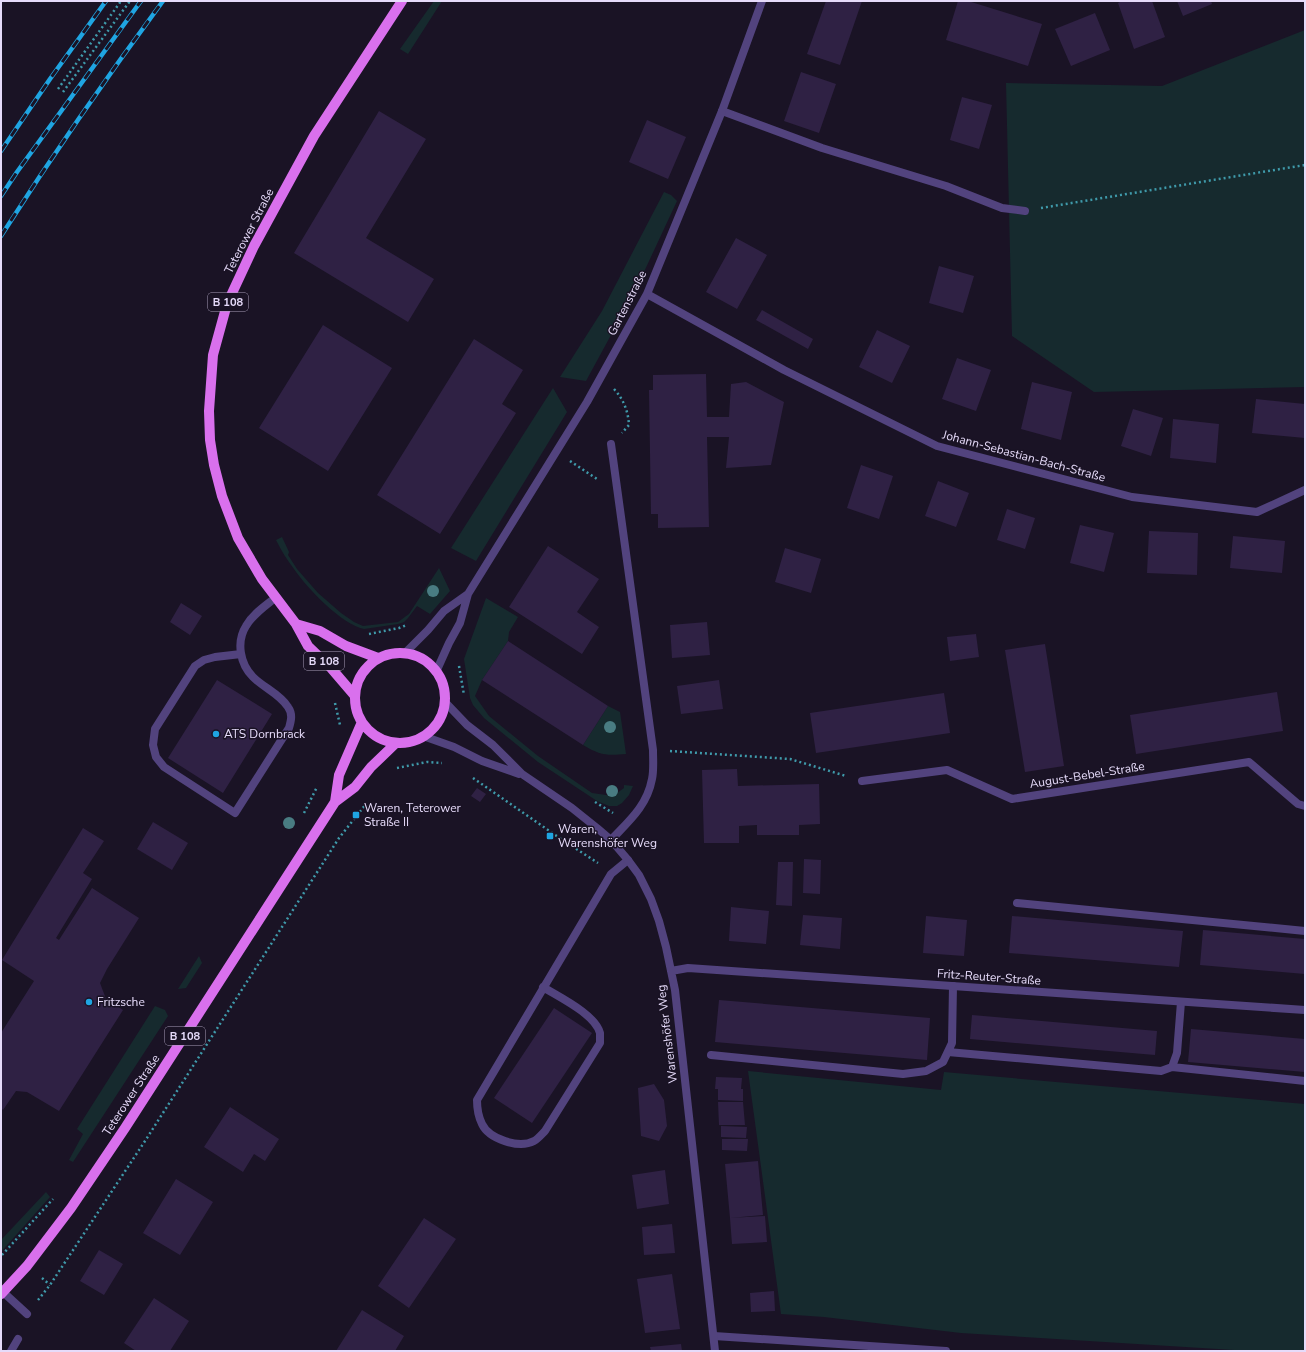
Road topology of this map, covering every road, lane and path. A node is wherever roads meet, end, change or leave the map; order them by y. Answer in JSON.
{"nodes":[{"id":1,"x":120,"y":1,"type":"edge"},
{"id":2,"x":130,"y":1,"type":"edge"},
{"id":3,"x":402,"y":1,"type":"edge"},
{"id":4,"x":762,"y":1,"type":"edge"},
{"id":5,"x":65,"y":79,"type":"junction"},
{"id":6,"x":70,"y":82,"type":"junction"},
{"id":7,"x":58,"y":89,"type":"dead end"},
{"id":8,"x":63,"y":92,"type":"dead end"},
{"id":9,"x":722,"y":111,"type":"junction"},
{"id":10,"x":1305,"y":165,"type":"edge"},
{"id":11,"x":1024,"y":211,"type":"joint"},
{"id":12,"x":647,"y":294,"type":"junction"},
{"id":13,"x":600,"y":379,"type":"junction"},
{"id":14,"x":611,"y":444,"type":"joint"},
{"id":15,"x":556,"y":452,"type":"junction"},
{"id":16,"x":616,"y":483,"type":"junction"},
{"id":17,"x":1305,"y":490,"type":"edge"},
{"id":18,"x":468,"y":594,"type":"junction"},
{"id":19,"x":275,"y":598,"type":"junction"},
{"id":20,"x":296,"y":624,"type":"junction"},
{"id":21,"x":408,"y":625,"type":"dead end"},
{"id":22,"x":366,"y":634,"type":"dead end"},
{"id":23,"x":405,"y":653,"type":"junction"},
{"id":24,"x":241,"y":654,"type":"junction"},
{"id":25,"x":378,"y":658,"type":"junction"},
{"id":26,"x":458,"y":664,"type":"dead end"},
{"id":27,"x":436,"y":672,"type":"junction"},
{"id":28,"x":355,"y":696,"type":"junction"},
{"id":29,"x":464,"y":698,"type":"dead end"},
{"id":30,"x":335,"y":700,"type":"dead end"},
{"id":31,"x":445,"y":702,"type":"junction"},
{"id":32,"x":362,"y":722,"type":"junction"},
{"id":33,"x":340,"y":727,"type":"dead end"},
{"id":34,"x":423,"y":736,"type":"junction"},
{"id":35,"x":396,"y":743,"type":"junction"},
{"id":36,"x":653,"y":750,"type":"junction"},
{"id":37,"x":445,"y":763,"type":"dead end"},
{"id":38,"x":394,"y":768,"type":"dead end"},
{"id":39,"x":522,"y":774,"type":"junction"},
{"id":40,"x":471,"y":776,"type":"dead end"},
{"id":41,"x":862,"y":780,"type":"joint"},
{"id":42,"x":318,"y":784,"type":"dead end"},
{"id":43,"x":370,"y":799,"type":"dead end"},
{"id":44,"x":335,"y":802,"type":"junction"},
{"id":45,"x":1305,"y":806,"type":"edge"},
{"id":46,"x":301,"y":818,"type":"dead end"},
{"id":47,"x":611,"y":840,"type":"junction"},
{"id":48,"x":628,"y":860,"type":"junction"},
{"id":49,"x":611,"y":874,"type":"junction"},
{"id":50,"x":1017,"y":903,"type":"dead end"},
{"id":51,"x":1305,"y":931,"type":"edge"},
{"id":52,"x":671,"y":971,"type":"junction"},
{"id":53,"x":953,"y":986,"type":"junction"},
{"id":54,"x":543,"y":987,"type":"junction"},
{"id":55,"x":1181,"y":1002,"type":"junction"},
{"id":56,"x":1305,"y":1010,"type":"edge"},
{"id":57,"x":948,"y":1052,"type":"junction"},
{"id":58,"x":711,"y":1055,"type":"dead end"},
{"id":59,"x":1172,"y":1067,"type":"junction"},
{"id":60,"x":1305,"y":1081,"type":"edge"},
{"id":61,"x":56,"y":1194,"type":"dead end"},
{"id":62,"x":2,"y":1255,"type":"dead end"},
{"id":63,"x":2,"y":1293,"type":"edge"},
{"id":64,"x":27,"y":1314,"type":"joint"},
{"id":65,"x":714,"y":1336,"type":"junction"},
{"id":66,"x":18,"y":1339,"type":"dead end"},
{"id":67,"x":11,"y":1351,"type":"edge"},
{"id":68,"x":715,"y":1351,"type":"edge"},
{"id":69,"x":946,"y":1351,"type":"edge"}],
"edges":[{"from":1,"to":5,"type":"path"},
{"from":2,"to":6,"type":"path"},
{"from":3,"to":19,"type":"main road","name":"Teterower Straße","number":"B 108"},
{"from":4,"to":9,"type":"street","name":"Gartenstraße"},
{"from":5,"to":6,"type":"path"},
{"from":5,"to":7,"type":"path"},
{"from":6,"to":8,"type":"path"},
{"from":9,"to":11,"type":"street"},
{"from":9,"to":12,"type":"street","name":"Gartenstraße"},
{"from":10,"to":11,"type":"path"},
{"from":12,"to":13,"type":"street","name":"Gartenstraße"},
{"from":12,"to":17,"type":"street","name":"Johann-Sebastian-Bach-Straße"},
{"from":13,"to":14,"type":"path"},
{"from":13,"to":15,"type":"street","name":"Gartenstraße"},
{"from":14,"to":16,"type":"street"},
{"from":15,"to":16,"type":"path"},
{"from":15,"to":18,"type":"street","name":"Gartenstraße"},
{"from":16,"to":36,"type":"street"},
{"from":18,"to":23,"type":"street","name":"Gartenstraße"},
{"from":18,"to":27,"type":"street","name":"Gartenstraße"},
{"from":19,"to":20,"type":"main road","name":"Teterower Straße","number":"B 108"},
{"from":19,"to":24,"type":"street"},
{"from":20,"to":25,"type":"main road","number":"B 108"},
{"from":20,"to":28,"type":"main road","name":"Teterower Straße","number":"B 108"},
{"from":21,"to":22,"type":"path"},
{"from":23,"to":25,"type":"main road","name":"Teterower Straße","number":"B 108"},
{"from":23,"to":27,"type":"main road","name":"Teterower Straße","number":"B 108"},
{"from":24,"to":24,"type":"street"},
{"from":25,"to":28,"type":"main road","name":"Teterower Straße","number":"B 108"},
{"from":26,"to":29,"type":"path"},
{"from":27,"to":31,"type":"main road","name":"Teterower Straße","number":"B 108"},
{"from":28,"to":32,"type":"main road","name":"Teterower Straße","number":"B 108"},
{"from":30,"to":33,"type":"path"},
{"from":31,"to":34,"type":"main road","name":"Teterower Straße","number":"B 108"},
{"from":31,"to":39,"type":"street","name":"Warenshöfer Weg"},
{"from":32,"to":35,"type":"main road","name":"Teterower Straße","number":"B 108"},
{"from":32,"to":44,"type":"main road","name":"Teterower Straße","number":"B 108"},
{"from":34,"to":35,"type":"main road","name":"Teterower Straße","number":"B 108"},
{"from":34,"to":39,"type":"street","name":"Warenshöfer Weg"},
{"from":35,"to":44,"type":"main road","name":"Teterower Straße","number":"B 108"},
{"from":36,"to":41,"type":"path"},
{"from":36,"to":47,"type":"street"},
{"from":37,"to":38,"type":"path"},
{"from":39,"to":47,"type":"street","name":"Warenshöfer Weg"},
{"from":40,"to":49,"type":"path"},
{"from":41,"to":45,"type":"street","name":"August-Bebel-Straße"},
{"from":42,"to":46,"type":"path"},
{"from":43,"to":64,"type":"path"},
{"from":44,"to":63,"type":"main road","name":"Teterower Straße","number":"B 108"},
{"from":47,"to":48,"type":"street","name":"Warenshöfer Weg"},
{"from":48,"to":49,"type":"street"},
{"from":48,"to":52,"type":"street","name":"Warenshöfer Weg"},
{"from":49,"to":54,"type":"street"},
{"from":50,"to":51,"type":"street"},
{"from":52,"to":53,"type":"street","name":"Fritz-Reuter-Straße"},
{"from":52,"to":65,"type":"street","name":"Warenshöfer Weg"},
{"from":53,"to":55,"type":"street","name":"Fritz-Reuter-Straße"},
{"from":53,"to":57,"type":"street"},
{"from":54,"to":54,"type":"street"},
{"from":55,"to":56,"type":"street","name":"Fritz-Reuter-Straße"},
{"from":55,"to":59,"type":"street"},
{"from":57,"to":58,"type":"street"},
{"from":57,"to":59,"type":"street"},
{"from":59,"to":60,"type":"street"},
{"from":61,"to":62,"type":"path"},
{"from":63,"to":64,"type":"street"},
{"from":65,"to":68,"type":"street","name":"Warenshöfer Weg"},
{"from":65,"to":69,"type":"street"},
{"from":66,"to":67,"type":"street"}]}
